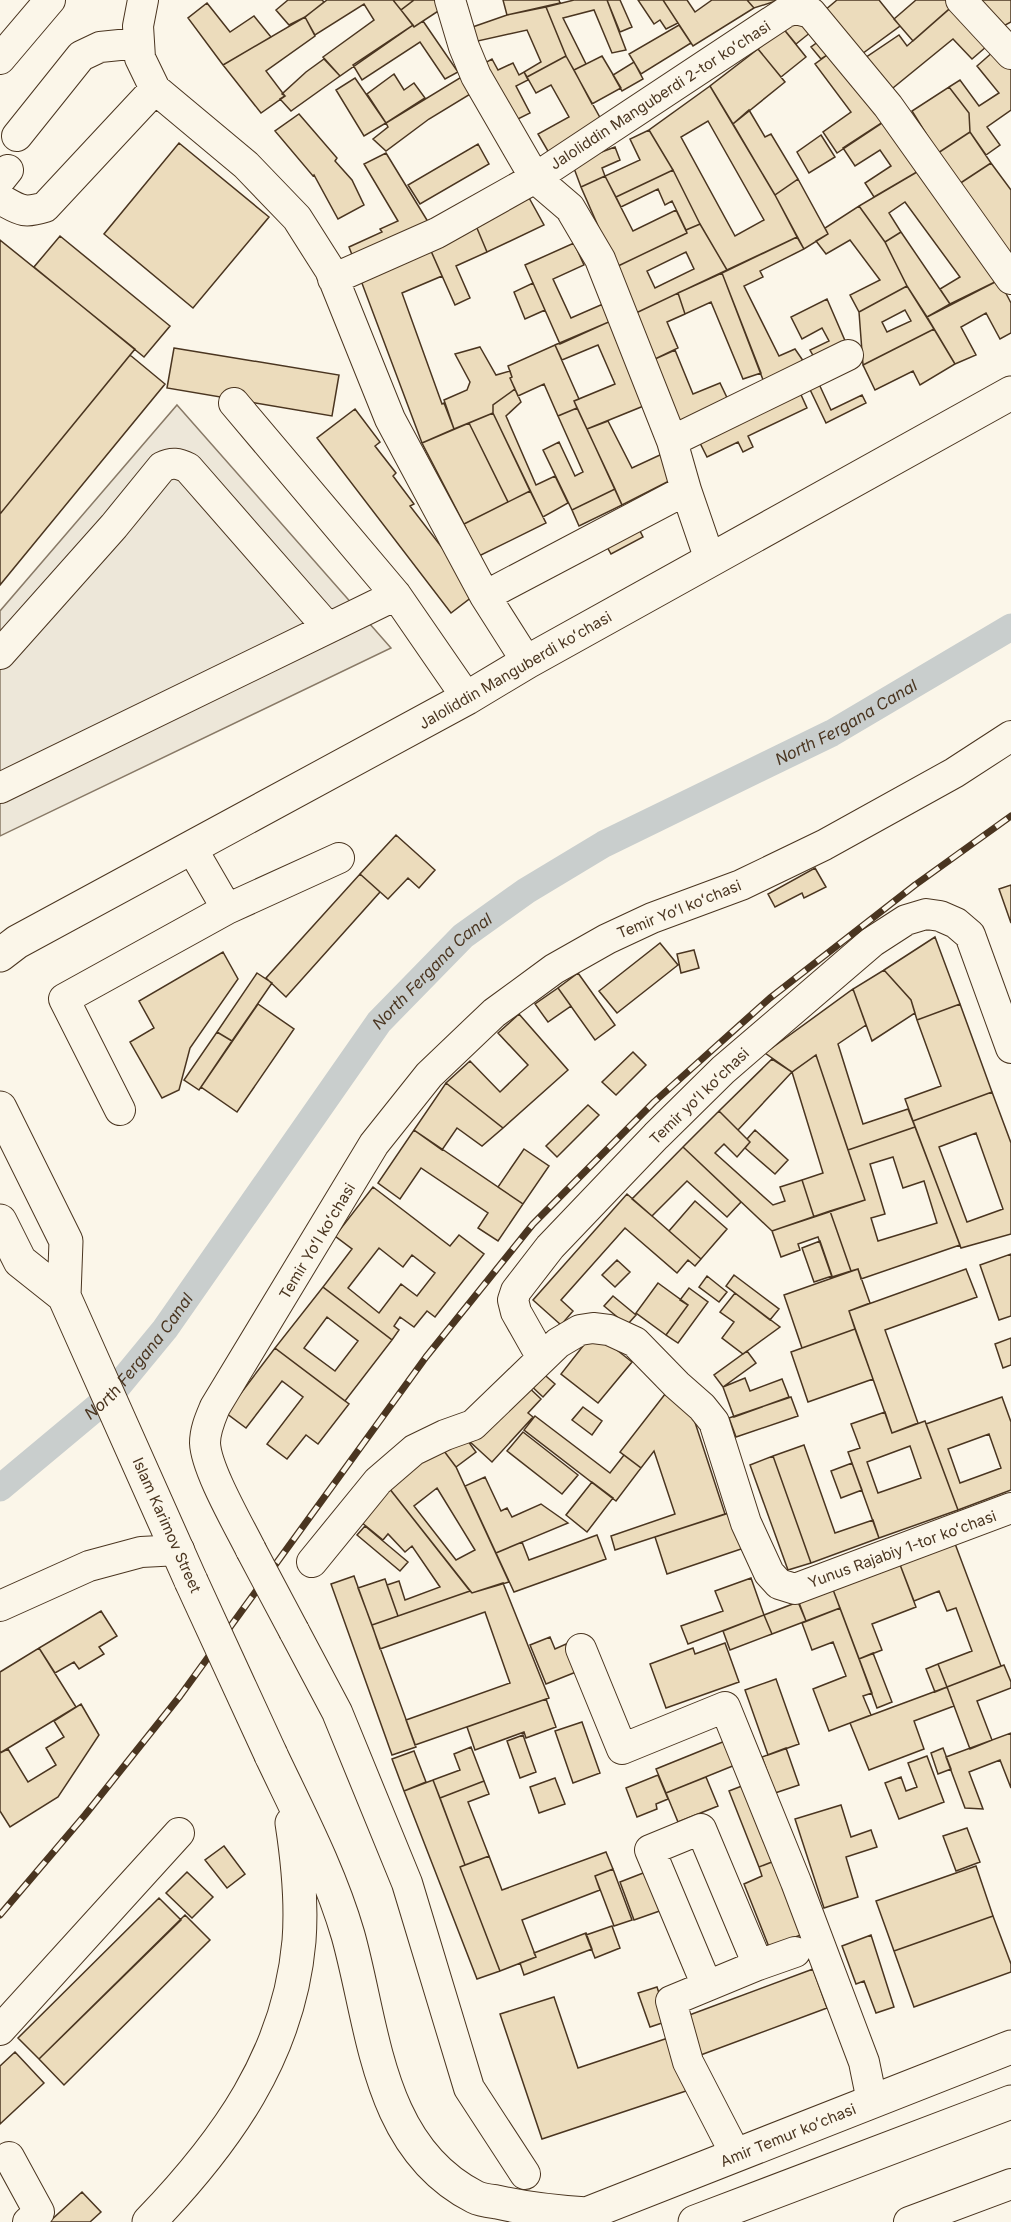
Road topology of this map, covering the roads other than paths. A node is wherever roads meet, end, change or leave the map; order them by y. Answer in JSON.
{"nodes":[{"id":1,"x":50,"y":0,"type":"edge"},
{"id":2,"x":143,"y":0,"type":"edge"},
{"id":3,"x":450,"y":0,"type":"edge"},
{"id":4,"x":961,"y":0,"type":"edge"},
{"id":5,"x":139,"y":44,"type":"junction"},
{"id":6,"x":1011,"y":54,"type":"edge"},
{"id":7,"x":0,"y":59,"type":"edge"},
{"id":8,"x":155,"y":88,"type":"junction"},
{"id":9,"x":17,"y":136,"type":"dead end"},
{"id":10,"x":535,"y":178,"type":"junction"},
{"id":11,"x":0,"y":200,"type":"edge"},
{"id":12,"x":333,"y":279,"type":"junction"},
{"id":13,"x":1011,"y":279,"type":"edge"},
{"id":14,"x":848,"y":355,"type":"dead end"},
{"id":15,"x":1011,"y":393,"type":"edge"},
{"id":16,"x":234,"y":403,"type":"dead end"},
{"id":17,"x":672,"y":441,"type":"junction"},
{"id":18,"x":686,"y":490,"type":"junction"},
{"id":19,"x":710,"y":560,"type":"junction"},
{"id":20,"x":396,"y":595,"type":"junction"},
{"id":21,"x":486,"y":596,"type":"junction"},
{"id":22,"x":328,"y":628,"type":"junction"},
{"id":23,"x":0,"y":654,"type":"edge"},
{"id":24,"x":526,"y":662,"type":"junction"},
{"id":25,"x":467,"y":698,"type":"junction"},
{"id":26,"x":1011,"y":736,"type":"edge"},
{"id":27,"x":0,"y":788,"type":"edge"},
{"id":28,"x":191,"y":847,"type":"junction"},
{"id":29,"x":339,"y":858,"type":"dead end"},
{"id":30,"x":226,"y":909,"type":"junction"},
{"id":31,"x":6,"y":945,"type":"edge"},
{"id":32,"x":0,"y":978,"type":"edge"},
{"id":33,"x":1011,"y":1048,"type":"edge"},
{"id":34,"x":0,"y":1108,"type":"edge"},
{"id":35,"x":120,"y":1110,"type":"dead end"},
{"id":36,"x":0,"y":1221,"type":"edge"},
{"id":37,"x":64,"y":1296,"type":"junction"},
{"id":38,"x":542,"y":1358,"type":"junction"},
{"id":39,"x":1011,"y":1508,"type":"edge"},
{"id":40,"x":179,"y":1550,"type":"junction"},
{"id":41,"x":312,"y":1562,"type":"dead end"},
{"id":42,"x":0,"y":1606,"type":"edge"},
{"id":43,"x":581,"y":1649,"type":"dead end"},
{"id":44,"x":272,"y":1755,"type":"junction"},
{"id":45,"x":179,"y":1833,"type":"dead end"},
{"id":46,"x":795,"y":1952,"type":"dead end"},
{"id":47,"x":758,"y":1965,"type":"junction"},
{"id":48,"x":707,"y":1986,"type":"junction"},
{"id":49,"x":0,"y":2030,"type":"edge"},
{"id":50,"x":1011,"y":2047,"type":"edge"},
{"id":51,"x":873,"y":2101,"type":"junction"},
{"id":52,"x":1011,"y":2102,"type":"edge"},
{"id":53,"x":736,"y":2155,"type":"junction"},
{"id":54,"x":3,"y":2156,"type":"edge"},
{"id":55,"x":525,"y":2174,"type":"dead end"},
{"id":56,"x":1011,"y":2184,"type":"edge"},
{"id":57,"x":576,"y":2218,"type":"edge"},
{"id":58,"x":28,"y":2222,"type":"edge"},
{"id":59,"x":149,"y":2222,"type":"edge"},
{"id":60,"x":695,"y":2222,"type":"edge"},
{"id":61,"x":909,"y":2222,"type":"edge"}],
"edges":[{"from":1,"to":7,"type":"street"},
{"from":2,"to":5,"type":"street"},
{"from":3,"to":10,"type":"street","name":"Jaloliddin Manguberdi 2-tor koʻchasi"},
{"from":4,"to":6,"type":"street"},
{"from":5,"to":8,"type":"street"},
{"from":5,"to":9,"type":"street"},
{"from":8,"to":11,"type":"street"},
{"from":8,"to":12,"type":"street"},
{"from":10,"to":12,"type":"street","name":"Jaloliddin Manguberdi 2-tor koʻchasi"},
{"from":10,"to":13,"type":"street","name":"Jaloliddin Manguberdi 2-tor koʻchasi"},
{"from":10,"to":17,"type":"street","name":"Jaloliddin Manguberdi 2-tor koʻchasi"},
{"from":12,"to":21,"type":"street"},
{"from":14,"to":17,"type":"street"},
{"from":15,"to":19,"type":"main road","name":"Jaloliddin Manguberdi koʻchasi"},
{"from":16,"to":20,"type":"street"},
{"from":17,"to":18,"type":"street","name":"Jaloliddin Manguberdi 2-tor koʻchasi"},
{"from":18,"to":19,"type":"street","name":"Jaloliddin Manguberdi 2-tor koʻchasi"},
{"from":18,"to":21,"type":"street"},
{"from":19,"to":24,"type":"main road","name":"Jaloliddin Manguberdi koʻchasi"},
{"from":20,"to":22,"type":"street"},
{"from":20,"to":25,"type":"street"},
{"from":21,"to":24,"type":"street"},
{"from":22,"to":23,"type":"street"},
{"from":22,"to":27,"type":"street"},
{"from":24,"to":25,"type":"main road","name":"Jaloliddin Manguberdi koʻchasi"},
{"from":25,"to":28,"type":"main road","name":"Jaloliddin Manguberdi koʻchasi"},
{"from":26,"to":55,"type":"street","name":"Temir Yoʻl koʻchasi","bridge":true},
{"from":28,"to":30,"type":"street"},
{"from":28,"to":31,"type":"main road","name":"Jaloliddin Manguberdi koʻchasi"},
{"from":29,"to":30,"type":"street"},
{"from":30,"to":35,"type":"street"},
{"from":31,"to":32,"type":"main road"},
{"from":33,"to":38,"type":"street","name":"Temir yoʻl koʻchasi"},
{"from":34,"to":37,"type":"main road","name":"Islam Karimov Street"},
{"from":36,"to":37,"type":"main road","name":"Islam Karimov Street"},
{"from":37,"to":40,"type":"main road","name":"Islam Karimov Street"},
{"from":38,"to":39,"type":"street","name":"Yunus Rajabiy 1-tor koʻchasi"},
{"from":38,"to":41,"type":"street","name":"Yunus Rajabiy 1-tor koʻchasi"},
{"from":40,"to":42,"type":"street"},
{"from":40,"to":44,"type":"main road","name":"Islam Karimov Street","bridge":true},
{"from":43,"to":51,"type":"street"},
{"from":44,"to":57,"type":"main road"},
{"from":44,"to":59,"type":"main road"},
{"from":45,"to":49,"type":"street"},
{"from":46,"to":47,"type":"street"},
{"from":47,"to":48,"type":"street"},
{"from":47,"to":48,"type":"street"},
{"from":48,"to":53,"type":"street"},
{"from":50,"to":51,"type":"main road","name":"Amir Temur koʻchasi"},
{"from":51,"to":53,"type":"main road","name":"Amir Temur koʻchasi"},
{"from":52,"to":60,"type":"main road"},
{"from":53,"to":57,"type":"main road","name":"Amir Temur koʻchasi"},
{"from":54,"to":58,"type":"street"},
{"from":56,"to":61,"type":"street"}]}
